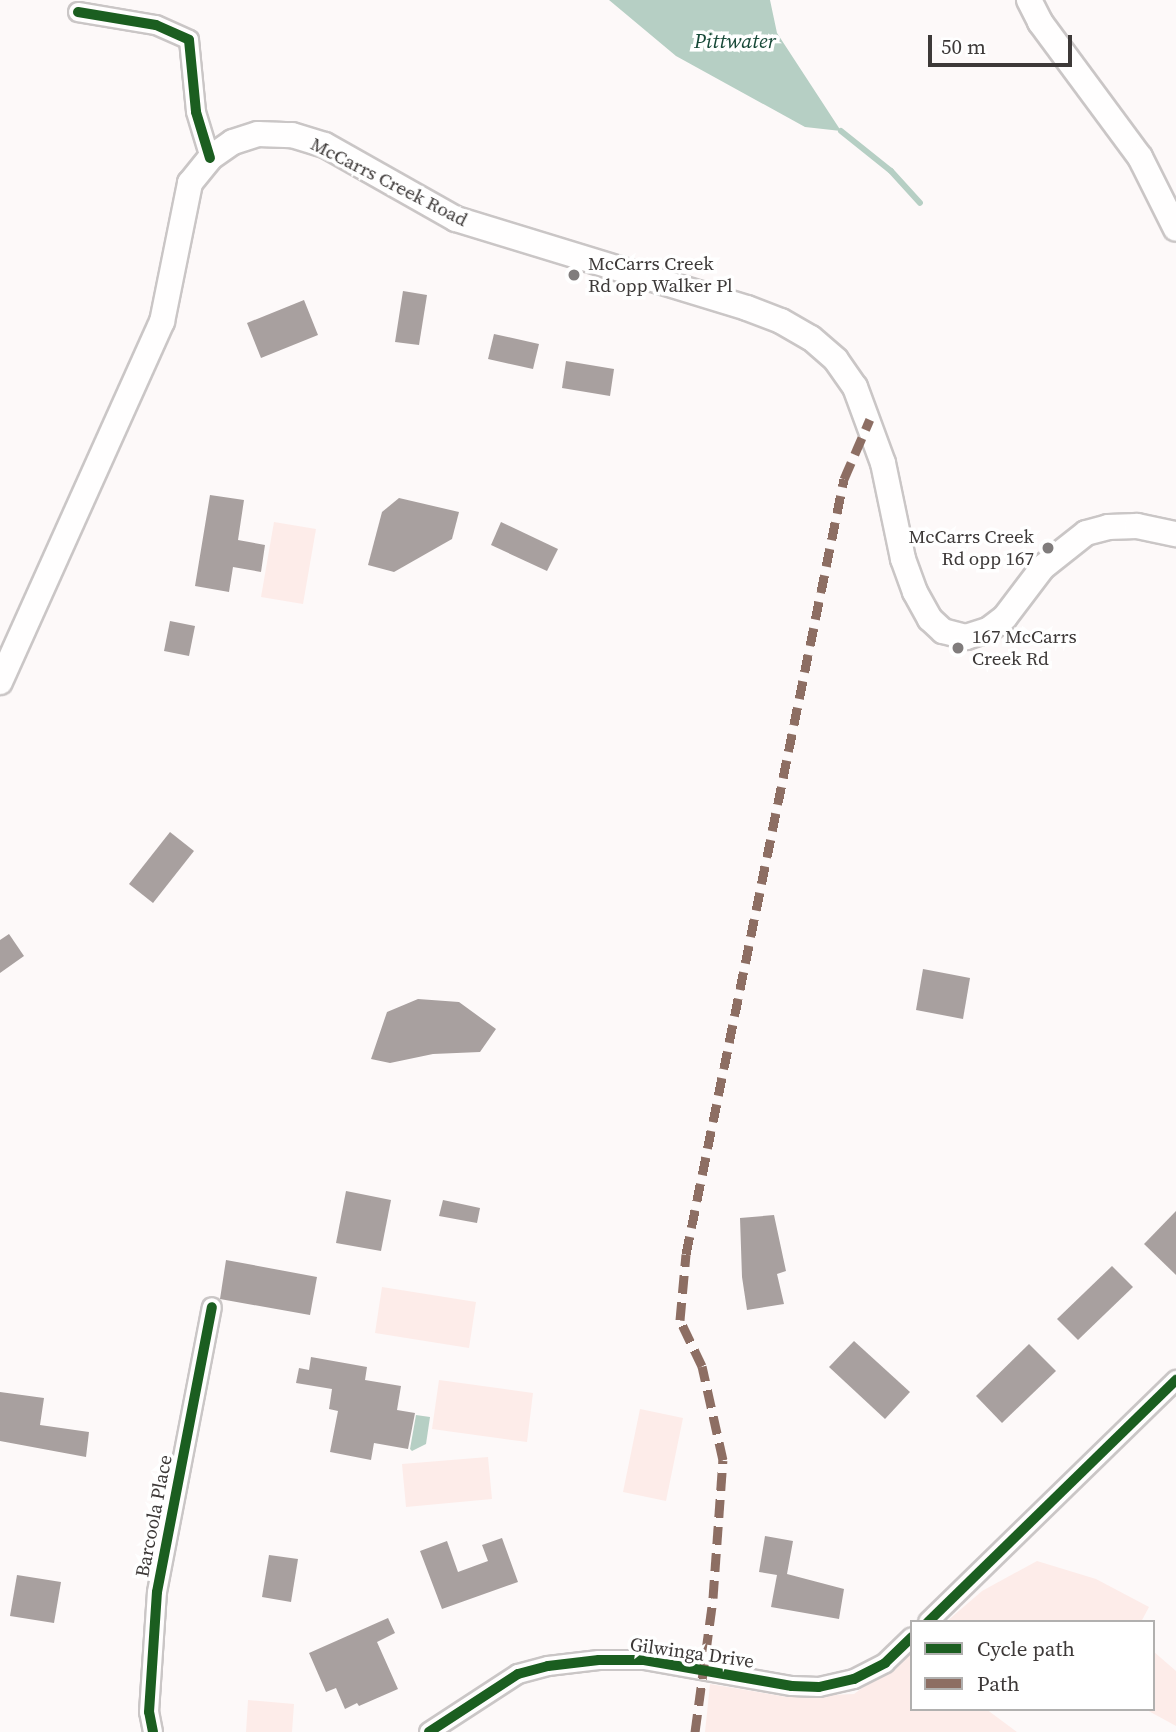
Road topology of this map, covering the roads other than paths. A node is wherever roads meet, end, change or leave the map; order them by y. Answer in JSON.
{"nodes":[{"id":1,"x":1029,"y":0,"type":"edge"},
{"id":2,"x":78,"y":12,"type":"dead end"},
{"id":3,"x":210,"y":158,"type":"junction"},
{"id":4,"x":1176,"y":229,"type":"edge"},
{"id":5,"x":1176,"y":534,"type":"edge"},
{"id":6,"x":0,"y":682,"type":"edge"},
{"id":7,"x":212,"y":1307,"type":"dead end"},
{"id":8,"x":1176,"y":1380,"type":"edge"},
{"id":9,"x":930,"y":1620,"type":"edge"},
{"id":10,"x":910,"y":1639,"type":"edge"},
{"id":11,"x":153,"y":1732,"type":"edge"},
{"id":12,"x":429,"y":1732,"type":"edge"}],
"edges":[{"from":1,"to":4,"type":"main road"},
{"from":2,"to":3,"type":"street"},
{"from":3,"to":5,"type":"main road","name":"McCarrs Creek Road"},
{"from":3,"to":6,"type":"main road","name":"McCarrs Creek Road"},
{"from":7,"to":11,"type":"street","name":"Barcoola Place"},
{"from":8,"to":9,"type":"street"},
{"from":10,"to":12,"type":"street","name":"Gilwinga Drive"}]}
